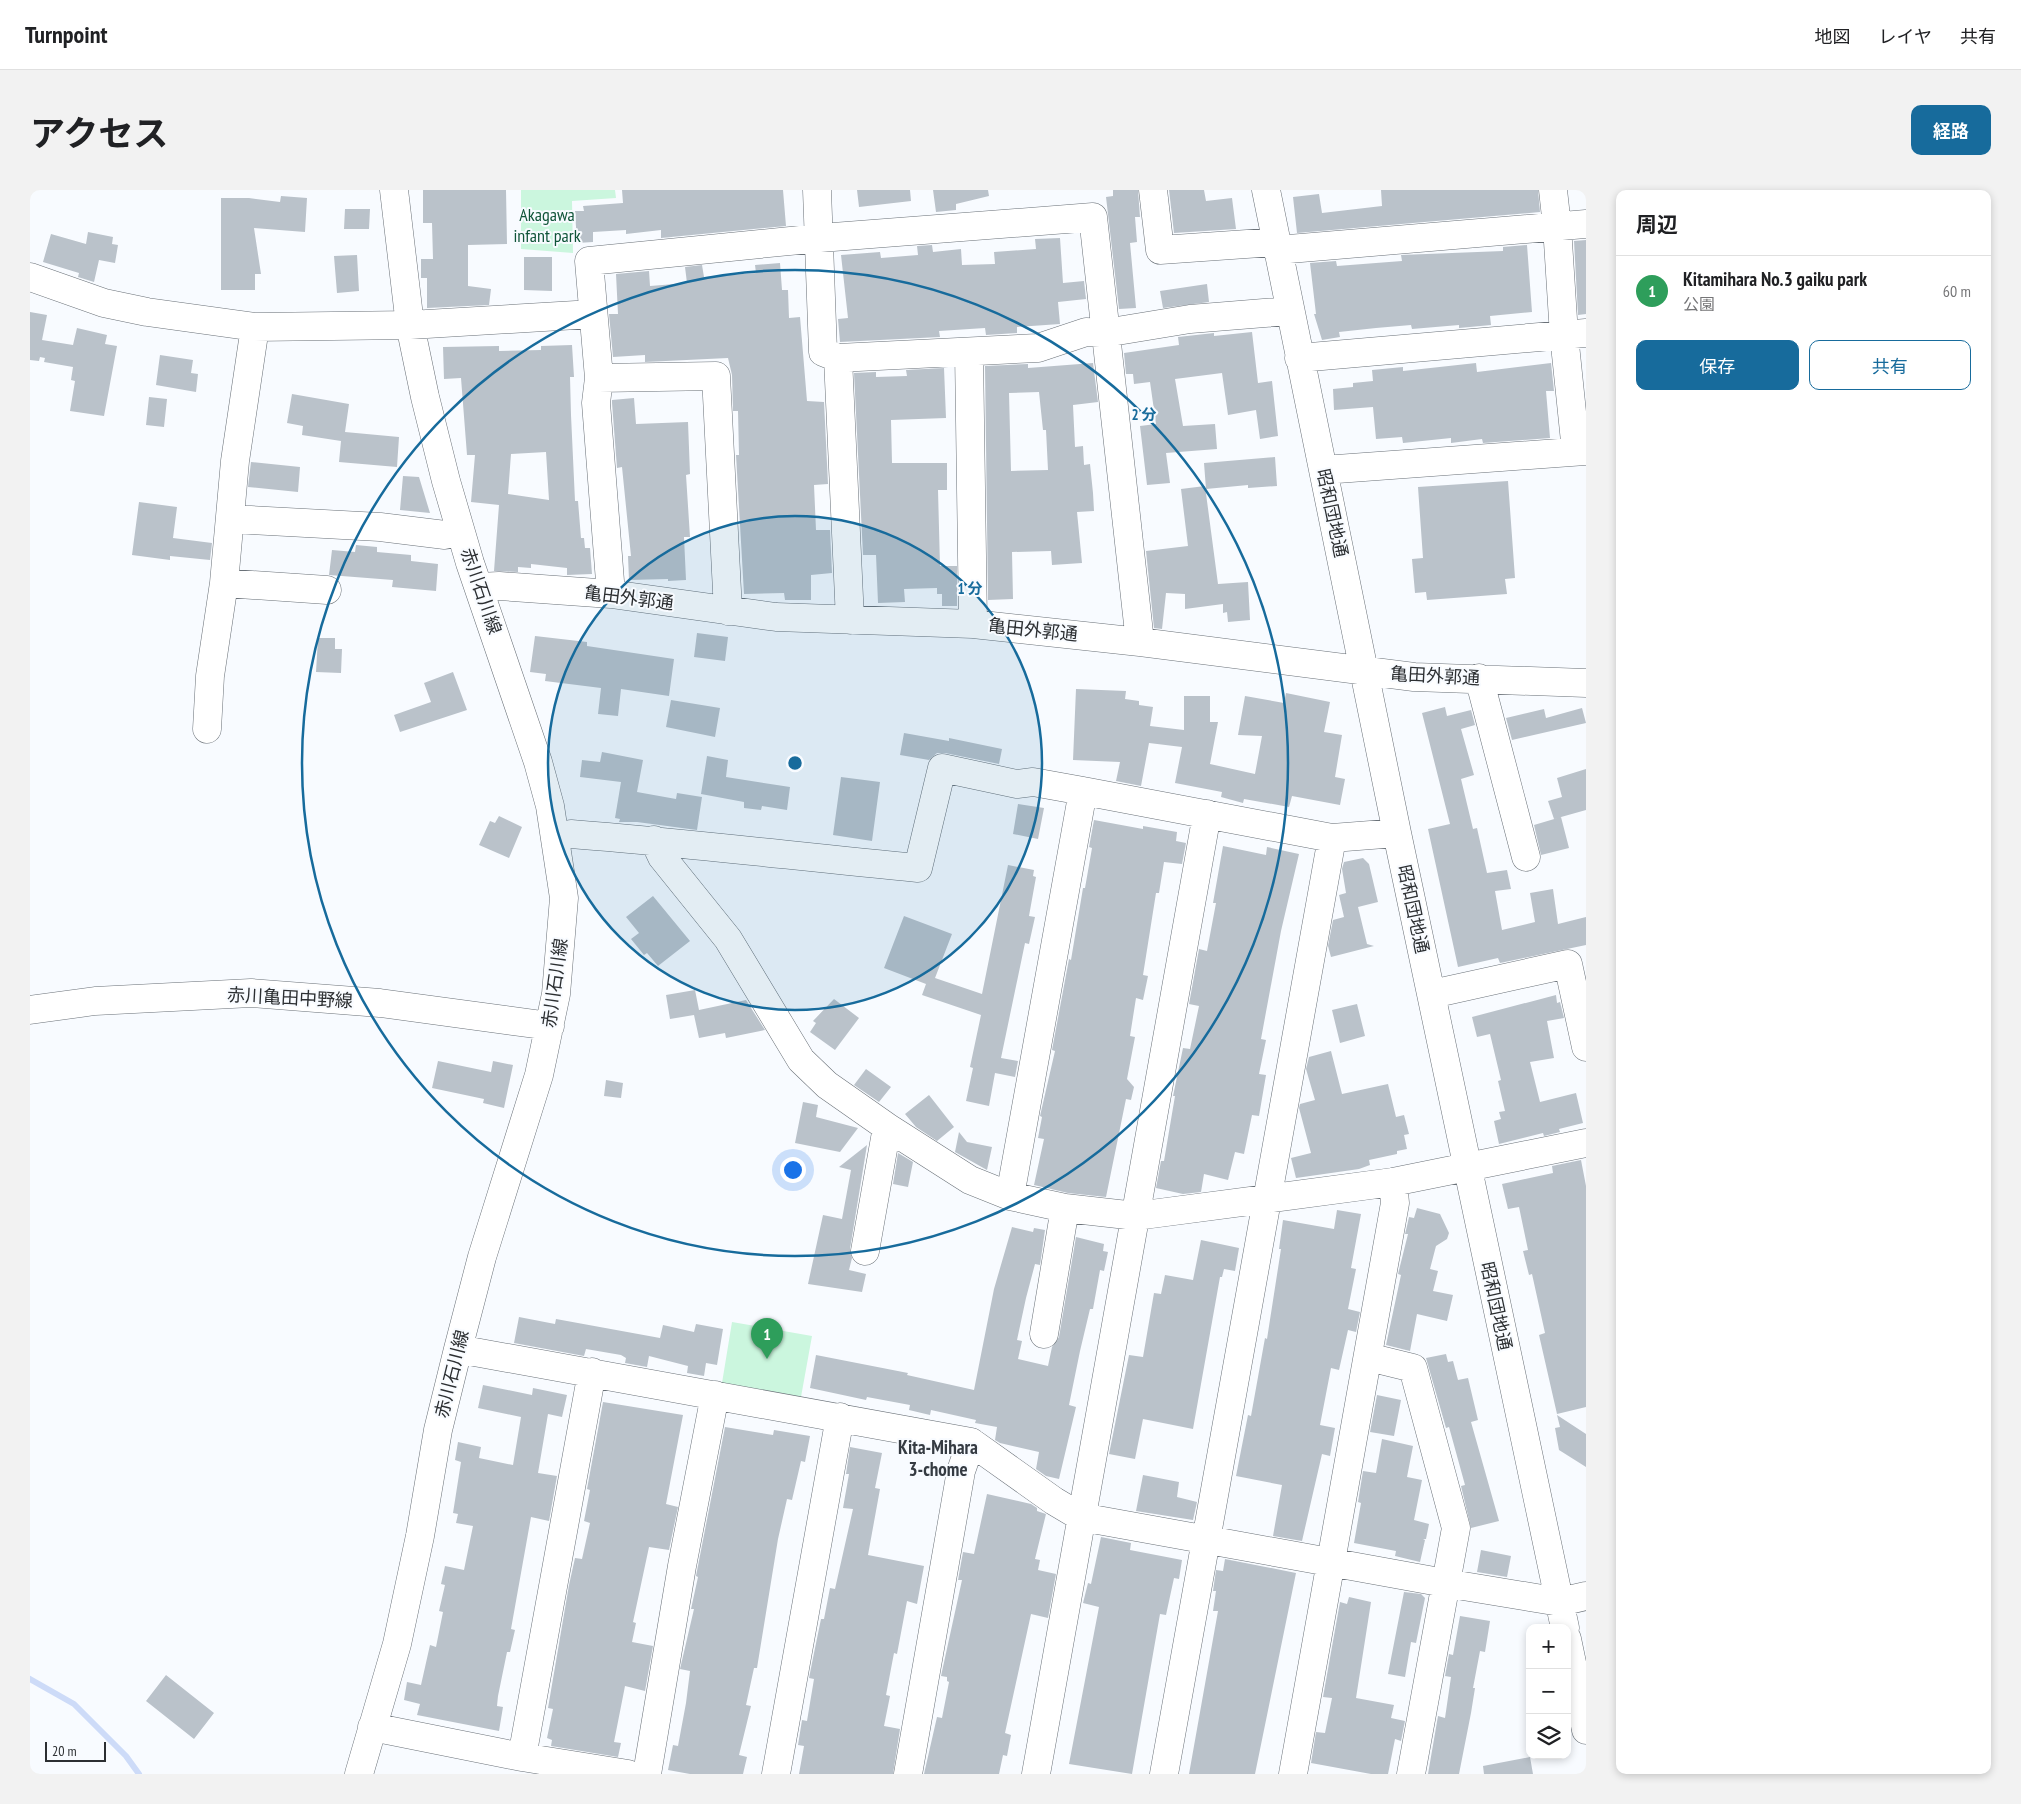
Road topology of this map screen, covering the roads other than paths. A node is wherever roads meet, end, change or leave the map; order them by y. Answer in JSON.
{"nodes":[{"id":1,"x":394,"y":190,"type":"edge"},
{"id":2,"x":817,"y":190,"type":"edge"},
{"id":3,"x":1153,"y":190,"type":"edge"},
{"id":4,"x":1266,"y":190,"type":"edge"},
{"id":5,"x":1552,"y":190,"type":"edge"},
{"id":6,"x":1586,"y":224,"type":"edge"},
{"id":7,"x":1557,"y":226,"type":"junction"},
{"id":8,"x":820,"y":238,"type":"junction"},
{"id":9,"x":1276,"y":246,"type":"junction"},
{"id":10,"x":30,"y":277,"type":"edge"},
{"id":11,"x":1289,"y":311,"type":"junction"},
{"id":12,"x":593,"y":314,"type":"junction"},
{"id":13,"x":410,"y":325,"type":"junction"},
{"id":14,"x":255,"y":327,"type":"junction"},
{"id":15,"x":1105,"y":332,"type":"junction"},
{"id":16,"x":1575,"y":334,"type":"edge"},
{"id":17,"x":969,"y":352,"type":"junction"},
{"id":18,"x":838,"y":358,"type":"junction"},
{"id":19,"x":1298,"y":358,"type":"junction"},
{"id":20,"x":600,"y":378,"type":"junction"},
{"id":21,"x":1581,"y":451,"type":"edge"},
{"id":22,"x":1324,"y":470,"type":"junction"},
{"id":23,"x":231,"y":519,"type":"junction"},
{"id":24,"x":445,"y":535,"type":"dead end"},
{"id":25,"x":224,"y":583,"type":"junction"},
{"id":26,"x":479,"y":587,"type":"junction"},
{"id":27,"x":327,"y":590,"type":"dead end"},
{"id":28,"x":611,"y":594,"type":"junction"},
{"id":29,"x":728,"y":611,"type":"junction"},
{"id":30,"x":850,"y":620,"type":"junction"},
{"id":31,"x":974,"y":624,"type":"junction"},
{"id":32,"x":1140,"y":642,"type":"junction"},
{"id":33,"x":1365,"y":671,"type":"junction"},
{"id":34,"x":1478,"y":678,"type":"junction"},
{"id":35,"x":1586,"y":683,"type":"edge"},
{"id":36,"x":206,"y":729,"type":"dead end"},
{"id":37,"x":1083,"y":791,"type":"junction"},
{"id":38,"x":1207,"y":814,"type":"junction"},
{"id":39,"x":1397,"y":833,"type":"junction"},
{"id":40,"x":571,"y":834,"type":"dead end"},
{"id":41,"x":1332,"y":838,"type":"junction"},
{"id":42,"x":654,"y":840,"type":"junction"},
{"id":43,"x":1526,"y":856,"type":"dead end"},
{"id":44,"x":1432,"y":994,"type":"junction"},
{"id":45,"x":30,"y":1010,"type":"edge"},
{"id":46,"x":550,"y":1026,"type":"junction"},
{"id":47,"x":1586,"y":1047,"type":"edge"},
{"id":48,"x":887,"y":1127,"type":"junction"},
{"id":49,"x":1586,"y":1143,"type":"edge"},
{"id":50,"x":1469,"y":1168,"type":"junction"},
{"id":51,"x":1393,"y":1182,"type":"junction"},
{"id":52,"x":1010,"y":1196,"type":"junction"},
{"id":53,"x":1267,"y":1198,"type":"junction"},
{"id":54,"x":1065,"y":1208,"type":"junction"},
{"id":55,"x":1136,"y":1216,"type":"junction"},
{"id":56,"x":865,"y":1251,"type":"dead end"},
{"id":57,"x":1044,"y":1334,"type":"dead end"},
{"id":58,"x":458,"y":1349,"type":"junction"},
{"id":59,"x":1368,"y":1357,"type":"junction"},
{"id":60,"x":592,"y":1372,"type":"junction"},
{"id":61,"x":715,"y":1395,"type":"junction"},
{"id":62,"x":840,"y":1417,"type":"junction"},
{"id":63,"x":971,"y":1442,"type":"junction"},
{"id":64,"x":1081,"y":1517,"type":"junction"},
{"id":65,"x":1206,"y":1539,"type":"junction"},
{"id":66,"x":1331,"y":1562,"type":"junction"},
{"id":67,"x":1445,"y":1584,"type":"junction"},
{"id":68,"x":1586,"y":1596,"type":"edge"},
{"id":69,"x":1562,"y":1615,"type":"edge"},
{"id":70,"x":1571,"y":1657,"type":"edge"},
{"id":71,"x":372,"y":1727,"type":"junction"},
{"id":72,"x":1586,"y":1730,"type":"edge"},
{"id":73,"x":522,"y":1757,"type":"junction"},
{"id":74,"x":359,"y":1774,"type":"edge"},
{"id":75,"x":628,"y":1774,"type":"edge"},
{"id":76,"x":647,"y":1774,"type":"edge"},
{"id":77,"x":776,"y":1774,"type":"edge"},
{"id":78,"x":908,"y":1774,"type":"edge"},
{"id":79,"x":1036,"y":1774,"type":"edge"},
{"id":80,"x":1164,"y":1774,"type":"edge"},
{"id":81,"x":1293,"y":1774,"type":"edge"},
{"id":82,"x":1411,"y":1774,"type":"edge"}],
"edges":[{"from":1,"to":13,"type":"street","name":"赤川石川線"},
{"from":2,"to":8,"type":"street"},
{"from":3,"to":9,"type":"street"},
{"from":4,"to":9,"type":"street","name":"昭和団地通"},
{"from":5,"to":7,"type":"street"},
{"from":6,"to":7,"type":"street"},
{"from":7,"to":9,"type":"street"},
{"from":7,"to":16,"type":"street"},
{"from":8,"to":12,"type":"street"},
{"from":8,"to":15,"type":"street"},
{"from":8,"to":18,"type":"street"},
{"from":9,"to":11,"type":"street","name":"昭和団地通"},
{"from":10,"to":14,"type":"street"},
{"from":11,"to":15,"type":"street"},
{"from":11,"to":19,"type":"street","name":"昭和団地通"},
{"from":12,"to":13,"type":"street"},
{"from":12,"to":20,"type":"street"},
{"from":13,"to":14,"type":"street"},
{"from":13,"to":26,"type":"street","name":"赤川石川線"},
{"from":14,"to":23,"type":"street"},
{"from":15,"to":17,"type":"street"},
{"from":15,"to":32,"type":"street"},
{"from":16,"to":19,"type":"street"},
{"from":16,"to":21,"type":"street"},
{"from":17,"to":18,"type":"street"},
{"from":17,"to":31,"type":"street"},
{"from":18,"to":30,"type":"street"},
{"from":19,"to":22,"type":"street","name":"昭和団地通"},
{"from":20,"to":28,"type":"street"},
{"from":20,"to":29,"type":"street"},
{"from":21,"to":22,"type":"street"},
{"from":22,"to":33,"type":"street","name":"昭和団地通"},
{"from":23,"to":24,"type":"street"},
{"from":23,"to":25,"type":"street"},
{"from":25,"to":27,"type":"street"},
{"from":25,"to":36,"type":"street"},
{"from":26,"to":28,"type":"street","name":"亀田外郭通"},
{"from":26,"to":46,"type":"street","name":"赤川石川線"},
{"from":28,"to":29,"type":"street","name":"亀田外郭通"},
{"from":29,"to":30,"type":"street","name":"亀田外郭通"},
{"from":30,"to":31,"type":"street","name":"亀田外郭通"},
{"from":31,"to":32,"type":"street","name":"亀田外郭通"},
{"from":32,"to":33,"type":"street","name":"亀田外郭通"},
{"from":33,"to":34,"type":"street","name":"亀田外郭通"},
{"from":33,"to":39,"type":"street","name":"昭和団地通"},
{"from":34,"to":35,"type":"street","name":"亀田外郭通"},
{"from":34,"to":43,"type":"street"},
{"from":37,"to":38,"type":"street"},
{"from":37,"to":42,"type":"street"},
{"from":37,"to":52,"type":"street"},
{"from":38,"to":41,"type":"street"},
{"from":38,"to":55,"type":"street"},
{"from":39,"to":41,"type":"street"},
{"from":39,"to":44,"type":"street","name":"昭和団地通"},
{"from":40,"to":42,"type":"street"},
{"from":41,"to":53,"type":"street"},
{"from":42,"to":48,"type":"street"},
{"from":44,"to":47,"type":"street"},
{"from":44,"to":50,"type":"street","name":"昭和団地通"},
{"from":45,"to":46,"type":"street","name":"赤川亀田中野線"},
{"from":46,"to":58,"type":"street","name":"赤川石川線"},
{"from":48,"to":52,"type":"street"},
{"from":48,"to":56,"type":"street"},
{"from":49,"to":50,"type":"street"},
{"from":50,"to":51,"type":"street"},
{"from":50,"to":69,"type":"street","name":"昭和団地通"},
{"from":51,"to":53,"type":"street"},
{"from":51,"to":59,"type":"street"},
{"from":52,"to":54,"type":"street"},
{"from":53,"to":55,"type":"street"},
{"from":53,"to":65,"type":"street"},
{"from":54,"to":55,"type":"street"},
{"from":54,"to":57,"type":"street"},
{"from":55,"to":64,"type":"street"},
{"from":58,"to":60,"type":"street"},
{"from":58,"to":71,"type":"street","name":"赤川石川線"},
{"from":59,"to":66,"type":"street"},
{"from":59,"to":67,"type":"street"},
{"from":60,"to":61,"type":"street"},
{"from":60,"to":73,"type":"street"},
{"from":61,"to":62,"type":"street"},
{"from":61,"to":76,"type":"street"},
{"from":62,"to":63,"type":"street"},
{"from":62,"to":77,"type":"street"},
{"from":63,"to":64,"type":"street"},
{"from":63,"to":78,"type":"street"},
{"from":64,"to":65,"type":"street"},
{"from":64,"to":79,"type":"street"},
{"from":65,"to":66,"type":"street"},
{"from":65,"to":80,"type":"street"},
{"from":66,"to":67,"type":"street"},
{"from":66,"to":81,"type":"street"},
{"from":67,"to":69,"type":"street"},
{"from":67,"to":82,"type":"street"},
{"from":68,"to":69,"type":"street"},
{"from":70,"to":72,"type":"street"},
{"from":71,"to":73,"type":"street"},
{"from":71,"to":74,"type":"street","name":"赤川石川線"},
{"from":73,"to":75,"type":"street"}]}
